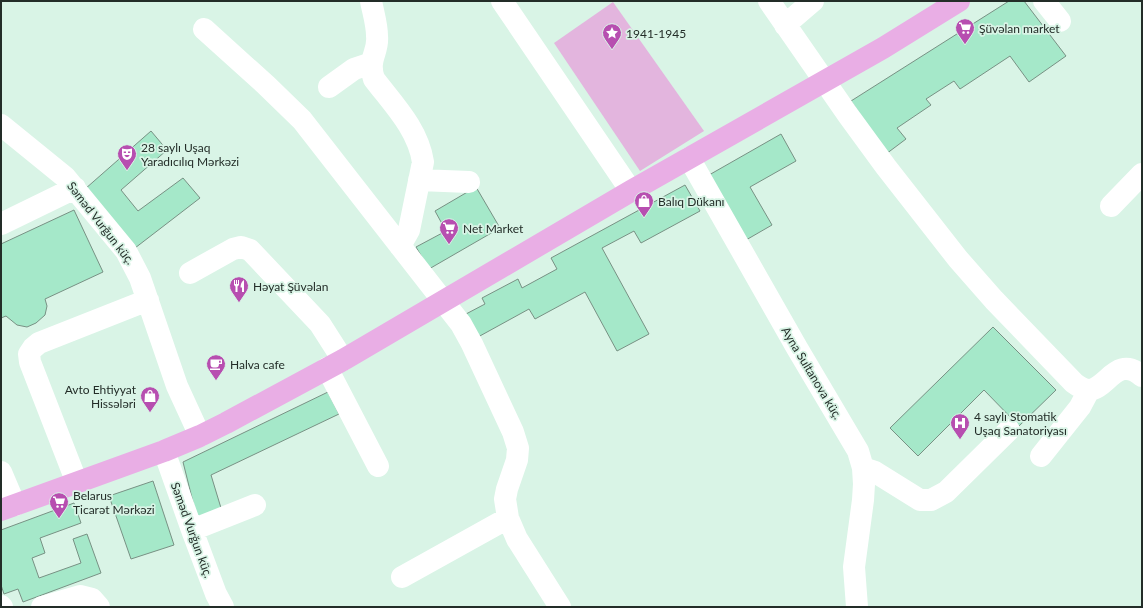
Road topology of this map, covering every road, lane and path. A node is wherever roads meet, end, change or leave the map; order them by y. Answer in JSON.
{"nodes":[{"id":1,"x":371,"y":1,"type":"edge"},
{"id":2,"x":502,"y":1,"type":"edge"},
{"id":3,"x":769,"y":1,"type":"edge"},
{"id":4,"x":813,"y":1,"type":"edge"},
{"id":5,"x":959,"y":1,"type":"edge"},
{"id":6,"x":1044,"y":1,"type":"edge"},
{"id":7,"x":1060,"y":21,"type":"dead end"},
{"id":8,"x":785,"y":24,"type":"junction"},
{"id":9,"x":204,"y":30,"type":"dead end"},
{"id":10,"x":372,"y":63,"type":"junction"},
{"id":11,"x":824,"y":82,"type":"junction"},
{"id":12,"x":329,"y":87,"type":"dead end"},
{"id":13,"x":1,"y":125,"type":"edge"},
{"id":14,"x":689,"y":158,"type":"junction"},
{"id":15,"x":1142,"y":174,"type":"edge"},
{"id":16,"x":419,"y":180,"type":"junction"},
{"id":17,"x":469,"y":182,"type":"dead end"},
{"id":18,"x":75,"y":188,"type":"junction"},
{"id":19,"x":631,"y":191,"type":"junction"},
{"id":20,"x":1111,"y":206,"type":"dead end"},
{"id":21,"x":1,"y":224,"type":"edge"},
{"id":22,"x":400,"y":246,"type":"junction"},
{"id":23,"x":190,"y":273,"type":"dead end"},
{"id":24,"x":148,"y":300,"type":"junction"},
{"id":25,"x":444,"y":300,"type":"junction"},
{"id":26,"x":335,"y":364,"type":"junction"},
{"id":27,"x":1142,"y":376,"type":"edge"},
{"id":28,"x":1089,"y":390,"type":"junction"},
{"id":29,"x":1009,"y":430,"type":"dead end"},
{"id":30,"x":200,"y":436,"type":"junction"},
{"id":31,"x":164,"y":452,"type":"junction"},
{"id":32,"x":1040,"y":456,"type":"dead end"},
{"id":33,"x":378,"y":466,"type":"dead end"},
{"id":34,"x":863,"y":468,"type":"junction"},
{"id":35,"x":1,"y":472,"type":"edge"},
{"id":36,"x":77,"y":483,"type":"junction"},
{"id":37,"x":255,"y":505,"type":"dead end"},
{"id":38,"x":8,"y":507,"type":"edge"},
{"id":39,"x":508,"y":518,"type":"junction"},
{"id":40,"x":192,"y":530,"type":"junction"},
{"id":41,"x":402,"y":577,"type":"dead end"},
{"id":42,"x":42,"y":607,"type":"edge"},
{"id":43,"x":99,"y":607,"type":"edge"},
{"id":44,"x":223,"y":607,"type":"edge"},
{"id":45,"x":560,"y":607,"type":"edge"},
{"id":46,"x":857,"y":607,"type":"edge"}],
"edges":[{"from":1,"to":10,"type":"street"},
{"from":2,"to":19,"type":"street"},
{"from":3,"to":8,"type":"street"},
{"from":4,"to":8,"type":"street"},
{"from":5,"to":11,"type":"main road"},
{"from":6,"to":7,"type":"street"},
{"from":8,"to":11,"type":"street"},
{"from":9,"to":22,"type":"street"},
{"from":10,"to":12,"type":"street"},
{"from":10,"to":16,"type":"street"},
{"from":11,"to":14,"type":"main road"},
{"from":11,"to":28,"type":"street"},
{"from":13,"to":18,"type":"street","name":"Səməd Vurğun küç."},
{"from":14,"to":19,"type":"main road"},
{"from":14,"to":34,"type":"street","name":"Ayna Sultanova küç."},
{"from":15,"to":20,"type":"street"},
{"from":16,"to":17,"type":"street"},
{"from":16,"to":22,"type":"street"},
{"from":18,"to":21,"type":"street"},
{"from":18,"to":24,"type":"street","name":"Səməd Vurğun küç."},
{"from":19,"to":25,"type":"main road"},
{"from":22,"to":25,"type":"street"},
{"from":23,"to":26,"type":"street"},
{"from":24,"to":30,"type":"street","name":"Səməd Vurğun küç."},
{"from":24,"to":36,"type":"street"},
{"from":25,"to":26,"type":"main road"},
{"from":25,"to":39,"type":"street"},
{"from":26,"to":30,"type":"main road"},
{"from":26,"to":33,"type":"street"},
{"from":27,"to":28,"type":"street"},
{"from":28,"to":32,"type":"street"},
{"from":29,"to":34,"type":"street"},
{"from":30,"to":31,"type":"main road"},
{"from":31,"to":36,"type":"main road"},
{"from":31,"to":40,"type":"street","name":"Səməd Vurğun küç."},
{"from":34,"to":46,"type":"street","name":"Ayna Sultanova küç."},
{"from":35,"to":38,"type":"street"},
{"from":36,"to":38,"type":"main road"},
{"from":37,"to":40,"type":"street"},
{"from":39,"to":41,"type":"street"},
{"from":39,"to":45,"type":"street"},
{"from":40,"to":44,"type":"street","name":"Səməd Vurğun küç."},
{"from":42,"to":43,"type":"street"}]}
